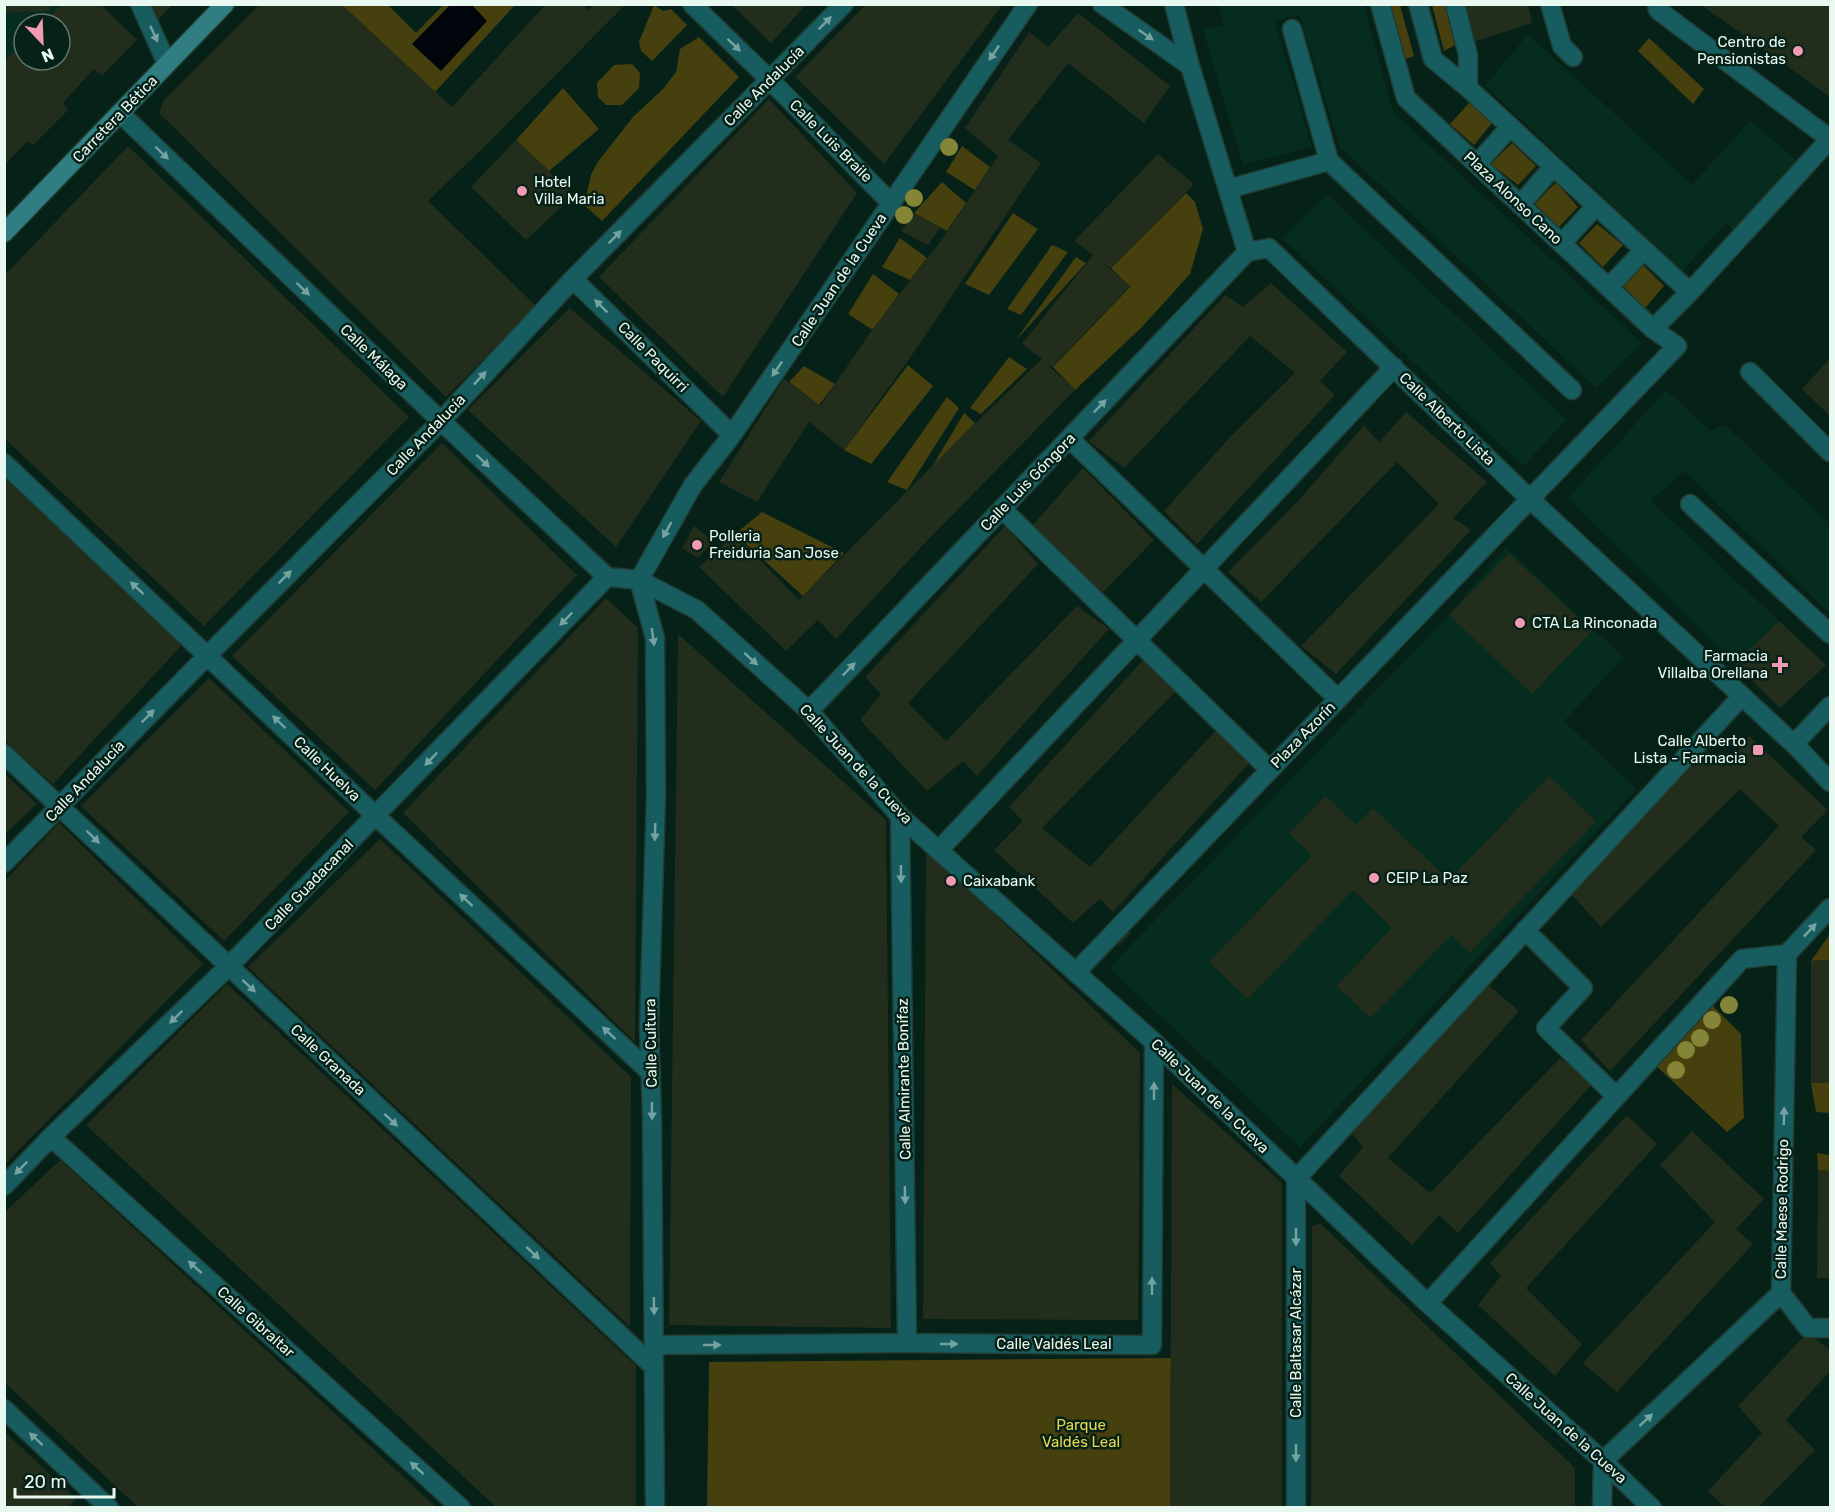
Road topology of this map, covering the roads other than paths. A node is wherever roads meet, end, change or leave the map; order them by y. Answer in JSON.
{"nodes":[{"id":1,"x":140,"y":4,"type":"edge"},
{"id":2,"x":225,"y":4,"type":"edge"},
{"id":3,"x":692,"y":4,"type":"edge"},
{"id":4,"x":844,"y":4,"type":"edge"},
{"id":5,"x":1028,"y":4,"type":"edge"},
{"id":6,"x":1102,"y":4,"type":"edge"},
{"id":7,"x":1174,"y":4,"type":"edge"},
{"id":8,"x":1380,"y":4,"type":"edge"},
{"id":9,"x":1418,"y":4,"type":"edge"},
{"id":10,"x":1455,"y":4,"type":"edge"},
{"id":11,"x":1550,"y":4,"type":"edge"},
{"id":12,"x":1640,"y":4,"type":"edge"},
{"id":13,"x":1658,"y":7,"type":"edge"},
{"id":14,"x":1292,"y":29,"type":"dead end"},
{"id":15,"x":1573,"y":57,"type":"dead end"},
{"id":16,"x":167,"y":64,"type":"junction"},
{"id":17,"x":1190,"y":66,"type":"junction"},
{"id":18,"x":770,"y":80,"type":"junction"},
{"id":19,"x":1468,"y":88,"type":"junction"},
{"id":20,"x":120,"y":112,"type":"junction"},
{"id":21,"x":1510,"y":127,"type":"junction"},
{"id":22,"x":1830,"y":139,"type":"edge"},
{"id":23,"x":1329,"y":161,"type":"junction"},
{"id":24,"x":1477,"y":164,"type":"junction"},
{"id":25,"x":1553,"y":167,"type":"junction"},
{"id":26,"x":1228,"y":189,"type":"junction"},
{"id":27,"x":891,"y":203,"type":"junction"},
{"id":28,"x":1520,"y":204,"type":"junction"},
{"id":29,"x":1596,"y":206,"type":"junction"},
{"id":30,"x":4,"y":233,"type":"edge"},
{"id":31,"x":1562,"y":243,"type":"junction"},
{"id":32,"x":1644,"y":250,"type":"junction"},
{"id":33,"x":1247,"y":252,"type":"junction"},
{"id":34,"x":573,"y":279,"type":"junction"},
{"id":35,"x":1608,"y":287,"type":"junction"},
{"id":36,"x":1690,"y":292,"type":"junction"},
{"id":37,"x":1653,"y":329,"type":"junction"},
{"id":38,"x":1677,"y":346,"type":"joint"},
{"id":39,"x":1394,"y":368,"type":"junction"},
{"id":40,"x":1750,"y":372,"type":"dead end"},
{"id":41,"x":1572,"y":390,"type":"dead end"},
{"id":42,"x":441,"y":421,"type":"junction"},
{"id":43,"x":732,"y":435,"type":"junction"},
{"id":44,"x":1070,"y":439,"type":"junction"},
{"id":45,"x":1830,"y":452,"type":"edge"},
{"id":46,"x":4,"y":463,"type":"edge"},
{"id":47,"x":1530,"y":499,"type":"junction"},
{"id":48,"x":1690,"y":504,"type":"dead end"},
{"id":49,"x":1002,"y":509,"type":"junction"},
{"id":50,"x":1204,"y":569,"type":"junction"},
{"id":51,"x":607,"y":577,"type":"junction"},
{"id":52,"x":639,"y":580,"type":"junction"},
{"id":53,"x":1830,"y":634,"type":"edge"},
{"id":54,"x":1136,"y":640,"type":"junction"},
{"id":55,"x":208,"y":655,"type":"junction"},
{"id":56,"x":1742,"y":696,"type":"junction"},
{"id":57,"x":1338,"y":699,"type":"junction"},
{"id":58,"x":1830,"y":706,"type":"edge"},
{"id":59,"x":809,"y":711,"type":"junction"},
{"id":60,"x":1794,"y":744,"type":"junction"},
{"id":61,"x":4,"y":754,"type":"edge"},
{"id":62,"x":1270,"y":770,"type":"junction"},
{"id":63,"x":1830,"y":782,"type":"edge"},
{"id":64,"x":61,"y":806,"type":"junction"},
{"id":65,"x":376,"y":816,"type":"junction"},
{"id":66,"x":900,"y":816,"type":"junction"},
{"id":67,"x":939,"y":850,"type":"junction"},
{"id":68,"x":4,"y":863,"type":"edge"},
{"id":69,"x":1830,"y":908,"type":"edge"},
{"id":70,"x":1526,"y":930,"type":"junction"},
{"id":71,"x":1788,"y":954,"type":"junction"},
{"id":72,"x":229,"y":966,"type":"junction"},
{"id":73,"x":1076,"y":972,"type":"junction"},
{"id":74,"x":1154,"y":1042,"type":"junction"},
{"id":75,"x":651,"y":1073,"type":"junction"},
{"id":76,"x":1616,"y":1096,"type":"junction"},
{"id":77,"x":51,"y":1137,"type":"junction"},
{"id":78,"x":1296,"y":1179,"type":"junction"},
{"id":79,"x":4,"y":1186,"type":"edge"},
{"id":80,"x":1781,"y":1293,"type":"junction"},
{"id":81,"x":1428,"y":1303,"type":"junction"},
{"id":82,"x":1830,"y":1328,"type":"edge"},
{"id":83,"x":907,"y":1343,"type":"junction"},
{"id":84,"x":654,"y":1345,"type":"junction"},
{"id":85,"x":653,"y":1366,"type":"junction"},
{"id":86,"x":4,"y":1409,"type":"edge"},
{"id":87,"x":1603,"y":1461,"type":"junction"},
{"id":88,"x":109,"y":1508,"type":"edge"},
{"id":89,"x":460,"y":1508,"type":"edge"},
{"id":90,"x":655,"y":1508,"type":"edge"},
{"id":91,"x":1296,"y":1508,"type":"edge"},
{"id":92,"x":1602,"y":1508,"type":"edge"},
{"id":93,"x":1652,"y":1508,"type":"edge"}],
"edges":[{"from":1,"to":16,"type":"street","one_way":true},
{"from":2,"to":16,"type":"street","name":"Carretera Bética"},
{"from":3,"to":18,"type":"street","name":"Calle Luis Braile","one_way":true},
{"from":18,"to":4,"type":"street","name":"Calle Andalucía","one_way":true},
{"from":5,"to":27,"type":"street","name":"Calle Juan de la Cueva","one_way":true},
{"from":6,"to":17,"type":"street","one_way":true},
{"from":7,"to":17,"type":"street"},
{"from":8,"to":24,"type":"street","name":"Plaza Alonso Cano"},
{"from":9,"to":19,"type":"street"},
{"from":10,"to":19,"type":"street"},
{"from":11,"to":15,"type":"street"},
{"from":12,"to":13,"type":"street"},
{"from":13,"to":22,"type":"street"},
{"from":14,"to":23,"type":"street"},
{"from":16,"to":20,"type":"street","name":"Carretera Bética"},
{"from":17,"to":26,"type":"street"},
{"from":18,"to":27,"type":"street","name":"Calle Luis Braile"},
{"from":34,"to":18,"type":"street","name":"Calle Andalucía","one_way":true},
{"from":19,"to":21,"type":"street"},
{"from":20,"to":30,"type":"street","name":"Carretera Bética"},
{"from":20,"to":42,"type":"street","name":"Calle Málaga","one_way":true},
{"from":21,"to":24,"type":"street"},
{"from":21,"to":25,"type":"street"},
{"from":22,"to":36,"type":"street"},
{"from":23,"to":26,"type":"street"},
{"from":23,"to":41,"type":"street"},
{"from":24,"to":28,"type":"street","name":"Plaza Alonso Cano"},
{"from":25,"to":28,"type":"street"},
{"from":25,"to":29,"type":"street"},
{"from":26,"to":33,"type":"street"},
{"from":27,"to":43,"type":"street","name":"Calle Juan de la Cueva","one_way":true},
{"from":28,"to":31,"type":"street","name":"Plaza Alonso Cano"},
{"from":29,"to":31,"type":"street"},
{"from":29,"to":32,"type":"street"},
{"from":31,"to":35,"type":"street","name":"Plaza Alonso Cano"},
{"from":32,"to":35,"type":"street"},
{"from":32,"to":36,"type":"street"},
{"from":33,"to":39,"type":"street","name":"Calle Alberto Lista"},
{"from":44,"to":33,"type":"street","name":"Calle Luis Góngora","one_way":true},
{"from":42,"to":34,"type":"street","name":"Calle Andalucía","one_way":true},
{"from":43,"to":34,"type":"street","name":"Calle Paquirri","one_way":true},
{"from":35,"to":37,"type":"street","name":"Plaza Alonso Cano"},
{"from":36,"to":37,"type":"street"},
{"from":37,"to":38,"type":"street","name":"Plaza Alonso Cano"},
{"from":38,"to":47,"type":"street","name":"Plaza Azorín"},
{"from":39,"to":47,"type":"street","name":"Calle Alberto Lista"},
{"from":39,"to":50,"type":"street"},
{"from":40,"to":45,"type":"street"},
{"from":42,"to":51,"type":"street","name":"Calle Málaga","one_way":true},
{"from":55,"to":42,"type":"street","name":"Calle Andalucía","one_way":true},
{"from":43,"to":52,"type":"street","name":"Calle Juan de la Cueva","one_way":true},
{"from":44,"to":49,"type":"street","name":"Calle Luis Góngora"},
{"from":44,"to":50,"type":"street"},
{"from":55,"to":46,"type":"street","name":"Calle Huelva","one_way":true},
{"from":47,"to":56,"type":"street","name":"Calle Alberto Lista"},
{"from":47,"to":57,"type":"street","name":"Plaza Azorín"},
{"from":48,"to":53,"type":"street"},
{"from":49,"to":54,"type":"street"},
{"from":59,"to":49,"type":"street","name":"Calle Luis Góngora","one_way":true},
{"from":50,"to":54,"type":"street"},
{"from":50,"to":57,"type":"street"},
{"from":51,"to":52,"type":"street"},
{"from":51,"to":65,"type":"street","name":"Calle Guadacanal","one_way":true},
{"from":52,"to":59,"type":"street","name":"Calle Juan de la Cueva","one_way":true},
{"from":52,"to":75,"type":"street","name":"Calle Cultura","one_way":true},
{"from":54,"to":62,"type":"street"},
{"from":54,"to":67,"type":"street"},
{"from":64,"to":55,"type":"street","name":"Calle Andalucía","one_way":true},
{"from":65,"to":55,"type":"street","name":"Calle Huelva","one_way":true},
{"from":56,"to":60,"type":"street","name":"Calle Alberto Lista"},
{"from":56,"to":70,"type":"street"},
{"from":57,"to":62,"type":"street","name":"Plaza Azorín"},
{"from":58,"to":60,"type":"street"},
{"from":59,"to":66,"type":"street","name":"Calle Juan de la Cueva"},
{"from":60,"to":63,"type":"street","name":"Calle Alberto Lista"},
{"from":61,"to":64,"type":"street","name":"Calle Granada"},
{"from":62,"to":73,"type":"street","name":"Plaza Azorín"},
{"from":64,"to":68,"type":"street","name":"Calle Andalucía"},
{"from":64,"to":72,"type":"street","name":"Calle Granada","one_way":true},
{"from":65,"to":72,"type":"street","name":"Calle Guadacanal"},
{"from":75,"to":65,"type":"street","name":"Calle Huelva","one_way":true},
{"from":66,"to":67,"type":"street","name":"Calle Juan de la Cueva"},
{"from":66,"to":83,"type":"street","name":"Calle Almirante Bonifaz","one_way":true},
{"from":67,"to":73,"type":"street","name":"Calle Juan de la Cueva"},
{"from":71,"to":69,"type":"street","one_way":true},
{"from":70,"to":76,"type":"street"},
{"from":70,"to":78,"type":"street"},
{"from":71,"to":76,"type":"street"},
{"from":80,"to":71,"type":"street","name":"Calle Maese Rodrigo","one_way":true},
{"from":72,"to":77,"type":"street","name":"Calle Guadacanal","one_way":true},
{"from":72,"to":85,"type":"street","name":"Calle Granada","one_way":true},
{"from":73,"to":74,"type":"street","name":"Calle Juan de la Cueva"},
{"from":74,"to":78,"type":"street","name":"Calle Juan de la Cueva"},
{"from":83,"to":74,"type":"street","name":"Calle Valdés Leal","one_way":true},
{"from":75,"to":84,"type":"street","name":"Calle Cultura","one_way":true},
{"from":76,"to":81,"type":"street"},
{"from":77,"to":79,"type":"street","name":"Calle Guadacanal","one_way":true},
{"from":89,"to":77,"type":"street","name":"Calle Gibraltar","one_way":true},
{"from":78,"to":81,"type":"street","name":"Calle Juan de la Cueva"},
{"from":78,"to":91,"type":"street","name":"Calle Baltasar Alcázar","one_way":true},
{"from":80,"to":82,"type":"street"},
{"from":87,"to":80,"type":"street","name":"Calle Maese Rodrigo","one_way":true},
{"from":81,"to":87,"type":"street","name":"Calle Juan de la Cueva"},
{"from":84,"to":83,"type":"street","name":"Calle Valdés Leal","one_way":true},
{"from":84,"to":85,"type":"street","name":"Calle Cultura"},
{"from":85,"to":90,"type":"street","name":"Calle Cultura"},
{"from":88,"to":86,"type":"street","one_way":true},
{"from":87,"to":92,"type":"street"},
{"from":87,"to":93,"type":"street","name":"Calle Juan de la Cueva"}]}
